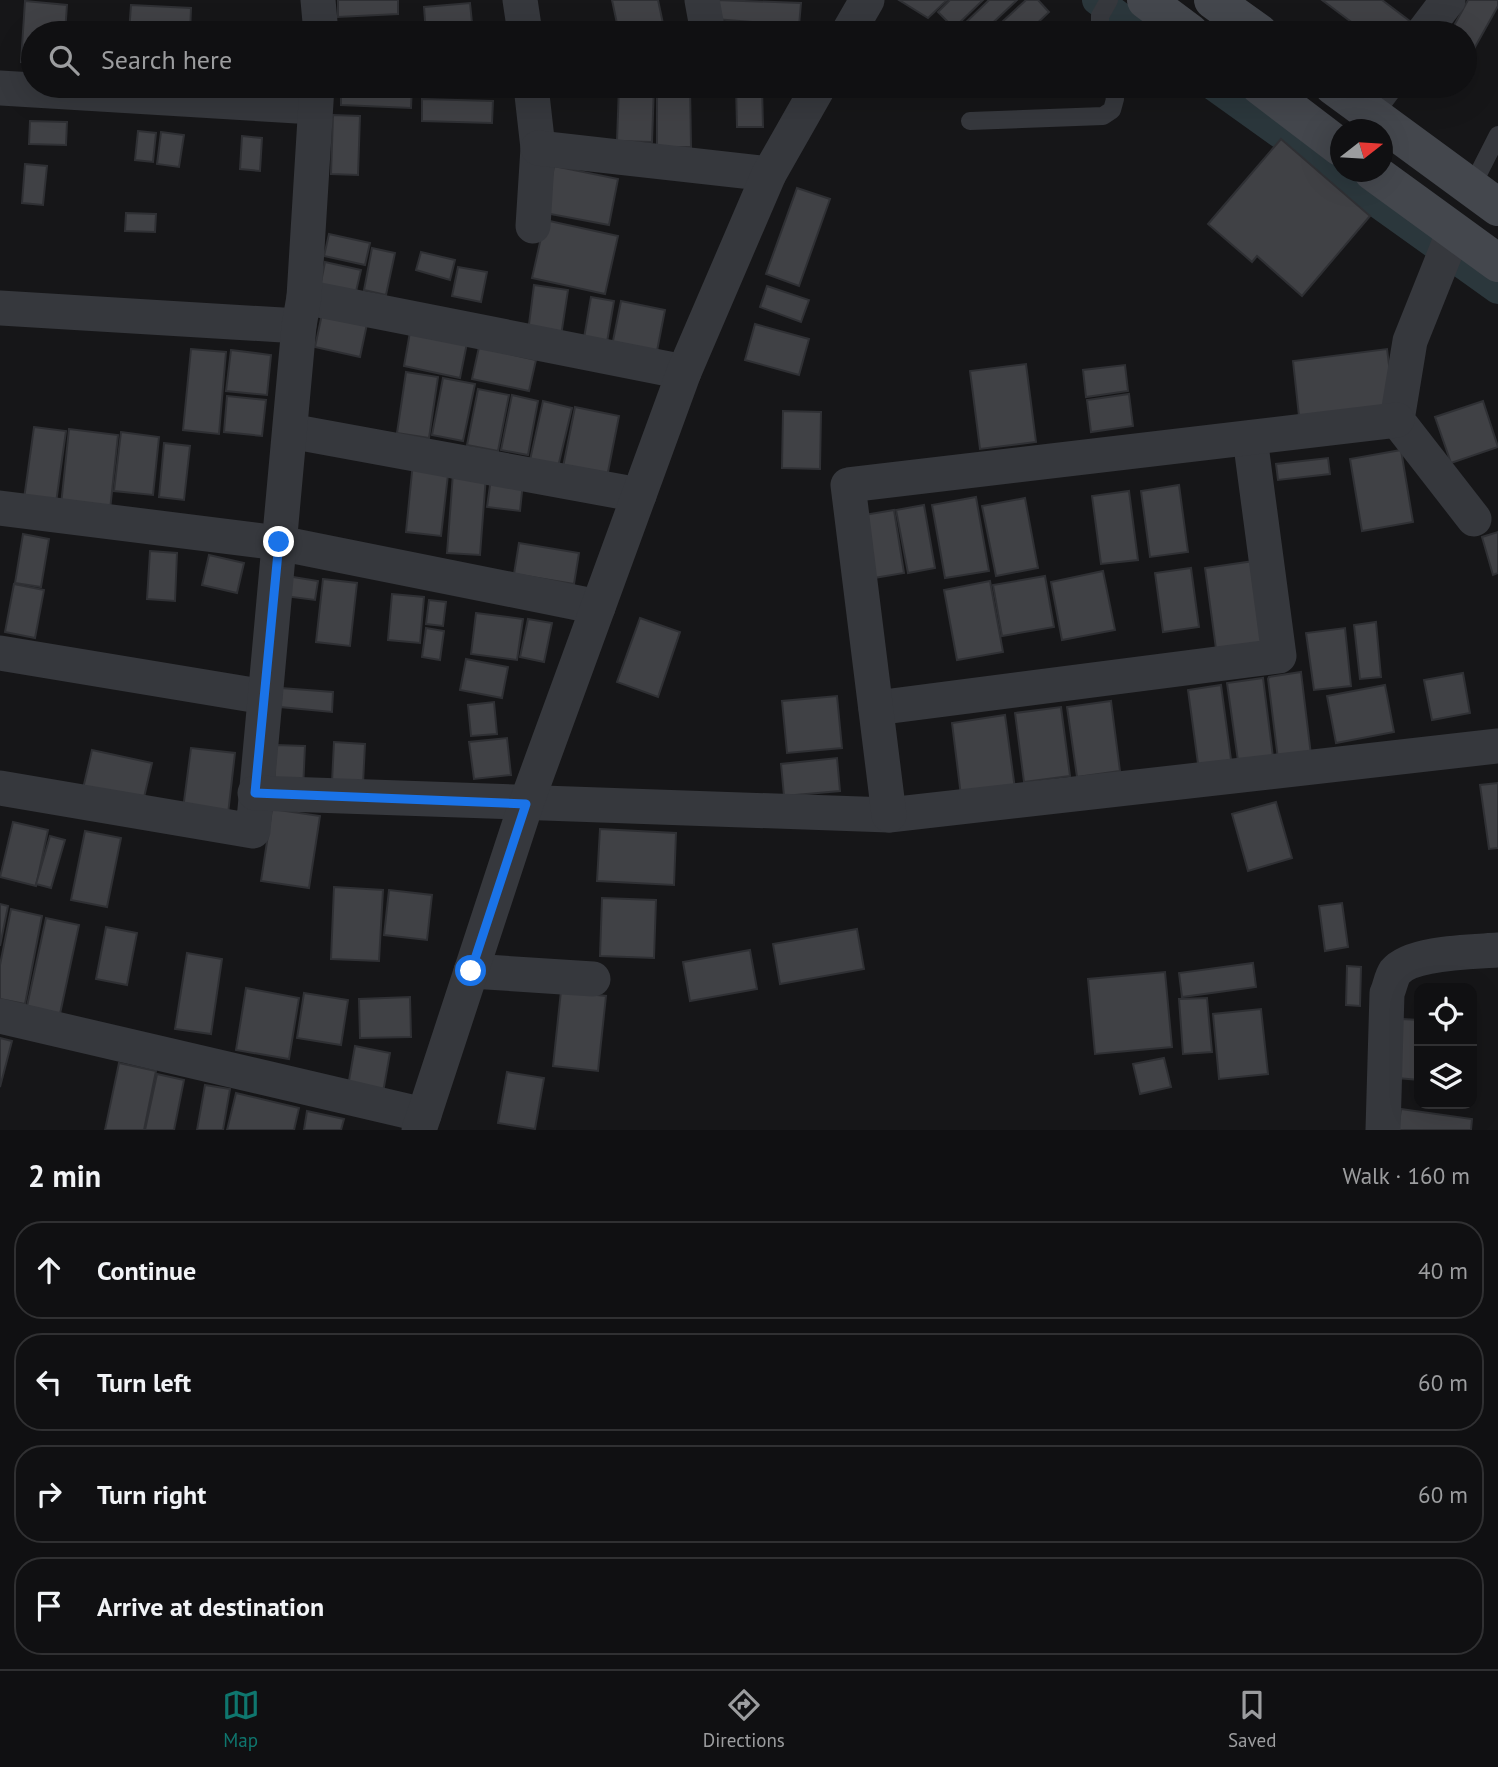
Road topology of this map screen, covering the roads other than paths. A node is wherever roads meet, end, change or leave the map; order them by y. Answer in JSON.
{"nodes":[{"id":1,"x":318,"y":0,"type":"edge"},
{"id":2,"x":520,"y":0,"type":"edge"},
{"id":3,"x":702,"y":0,"type":"edge"},
{"id":4,"x":867,"y":0,"type":"edge"},
{"id":5,"x":1146,"y":0,"type":"edge"},
{"id":6,"x":1213,"y":0,"type":"edge"},
{"id":7,"x":1448,"y":0,"type":"edge"},
{"id":8,"x":320,"y":21,"type":"edge"},
{"id":9,"x":524,"y":21,"type":"edge"},
{"id":10,"x":706,"y":21,"type":"edge"},
{"id":11,"x":855,"y":21,"type":"edge"},
{"id":12,"x":1174,"y":21,"type":"edge"},
{"id":13,"x":1242,"y":21,"type":"edge"},
{"id":14,"x":1432,"y":21,"type":"edge"},
{"id":15,"x":0,"y":88,"type":"edge"},
{"id":16,"x":21,"y":89,"type":"edge"},
{"id":17,"x":316,"y":98,"type":"edge"},
{"id":18,"x":532,"y":98,"type":"edge"},
{"id":19,"x":812,"y":98,"type":"edge"},
{"id":20,"x":1115,"y":98,"type":"edge"},
{"id":21,"x":1276,"y":98,"type":"edge"},
{"id":22,"x":1376,"y":98,"type":"edge"},
{"id":23,"x":970,"y":121,"type":"dead end"},
{"id":24,"x":1498,"y":135,"type":"edge"},
{"id":25,"x":1330,"y":139,"type":"edge"},
{"id":26,"x":538,"y":148,"type":"junction"},
{"id":27,"x":769,"y":174,"type":"junction"},
{"id":28,"x":1382,"y":182,"type":"edge"},
{"id":29,"x":1484,"y":198,"type":"edge"},
{"id":30,"x":533,"y":226,"type":"dead end"},
{"id":31,"x":1447,"y":251,"type":"junction"},
{"id":32,"x":1498,"y":263,"type":"edge"},
{"id":33,"x":0,"y":308,"type":"edge"},
{"id":34,"x":301,"y":312,"type":"junction"},
{"id":35,"x":684,"y":372,"type":"junction"},
{"id":36,"x":1397,"y":420,"type":"junction"},
{"id":37,"x":290,"y":431,"type":"junction"},
{"id":38,"x":1250,"y":438,"type":"junction"},
{"id":39,"x":639,"y":495,"type":"junction"},
{"id":40,"x":0,"y":508,"type":"edge"},
{"id":41,"x":1474,"y":519,"type":"dead end"},
{"id":42,"x":279,"y":542,"type":"junction"},
{"id":43,"x":598,"y":607,"type":"junction"},
{"id":44,"x":0,"y":653,"type":"edge"},
{"id":45,"x":265,"y":697,"type":"junction"},
{"id":46,"x":876,"y":708,"type":"junction"},
{"id":47,"x":1498,"y":746,"type":"edge"},
{"id":48,"x":0,"y":788,"type":"edge"},
{"id":49,"x":255,"y":793,"type":"junction"},
{"id":50,"x":526,"y":804,"type":"junction"},
{"id":51,"x":889,"y":815,"type":"junction"},
{"id":52,"x":1498,"y":950,"type":"edge"},
{"id":53,"x":471,"y":971,"type":"junction"},
{"id":54,"x":593,"y":979,"type":"dead end"},
{"id":55,"x":0,"y":1016,"type":"edge"},
{"id":56,"x":422,"y":1122,"type":"edge"},
{"id":57,"x":1383,"y":1130,"type":"edge"}],
"edges":[{"from":1,"to":8,"type":"street"},
{"from":2,"to":9,"type":"street"},
{"from":3,"to":10,"type":"street"},
{"from":4,"to":11,"type":"street"},
{"from":5,"to":12,"type":"main road"},
{"from":6,"to":13,"type":"main road"},
{"from":7,"to":14,"type":"street"},
{"from":15,"to":16,"type":"street"},
{"from":17,"to":34,"type":"street"},
{"from":18,"to":26,"type":"street"},
{"from":19,"to":27,"type":"street"},
{"from":20,"to":23,"type":"lane"},
{"from":21,"to":25,"type":"main road"},
{"from":22,"to":29,"type":"main road"},
{"from":24,"to":29,"type":"lane"},
{"from":26,"to":27,"type":"street"},
{"from":26,"to":30,"type":"street"},
{"from":27,"to":35,"type":"street"},
{"from":28,"to":31,"type":"main road"},
{"from":31,"to":32,"type":"main road"},
{"from":31,"to":36,"type":"street"},
{"from":33,"to":34,"type":"street"},
{"from":34,"to":35,"type":"street"},
{"from":34,"to":37,"type":"street"},
{"from":35,"to":39,"type":"street"},
{"from":36,"to":38,"type":"street"},
{"from":36,"to":41,"type":"street"},
{"from":37,"to":39,"type":"street"},
{"from":37,"to":42,"type":"street"},
{"from":38,"to":46,"type":"street"},
{"from":38,"to":46,"type":"street"},
{"from":39,"to":43,"type":"street"},
{"from":40,"to":42,"type":"street"},
{"from":42,"to":43,"type":"street"},
{"from":42,"to":45,"type":"street"},
{"from":43,"to":50,"type":"street"},
{"from":44,"to":45,"type":"street"},
{"from":45,"to":49,"type":"street"},
{"from":46,"to":51,"type":"street"},
{"from":47,"to":51,"type":"street"},
{"from":48,"to":49,"type":"street"},
{"from":49,"to":50,"type":"street"},
{"from":50,"to":51,"type":"street"},
{"from":50,"to":53,"type":"street"},
{"from":52,"to":57,"type":"street"},
{"from":53,"to":54,"type":"street"},
{"from":53,"to":56,"type":"street"},
{"from":55,"to":56,"type":"street"}]}
